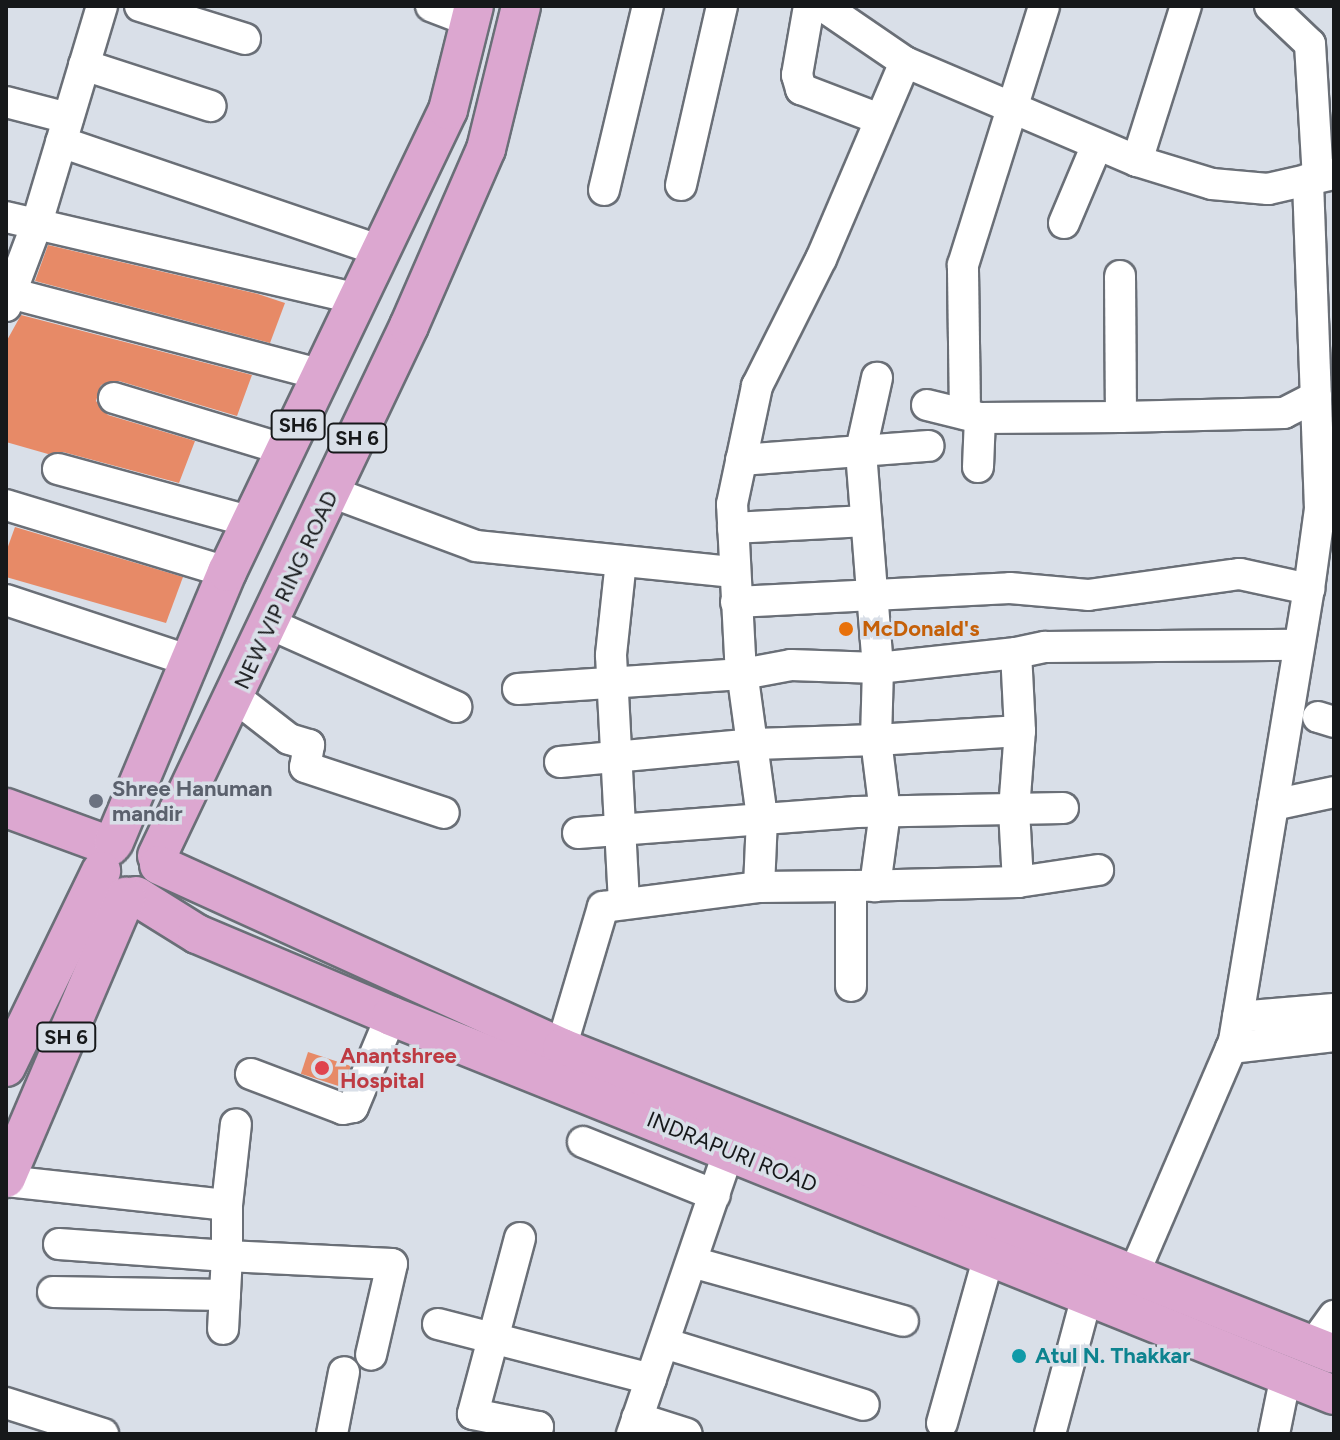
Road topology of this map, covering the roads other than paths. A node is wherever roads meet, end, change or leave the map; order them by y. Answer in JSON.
{"nodes":[{"id":1,"x":102,"y":6,"type":"edge"},
{"id":2,"x":140,"y":6,"type":"edge"},
{"id":3,"x":431,"y":6,"type":"edge"},
{"id":4,"x":521,"y":6,"type":"edge"},
{"id":5,"x":648,"y":6,"type":"edge"},
{"id":6,"x":722,"y":6,"type":"edge"},
{"id":7,"x":1044,"y":6,"type":"edge"},
{"id":8,"x":1186,"y":6,"type":"edge"},
{"id":9,"x":1270,"y":6,"type":"edge"},
{"id":10,"x":823,"y":7,"type":"edge"},
{"id":11,"x":472,"y":13,"type":"edge"},
{"id":12,"x":245,"y":39,"type":"dead end"},
{"id":13,"x":1322,"y":43,"type":"edge"},
{"id":14,"x":905,"y":62,"type":"junction"},
{"id":15,"x":84,"y":65,"type":"junction"},
{"id":16,"x":6,"y":102,"type":"edge"},
{"id":17,"x":210,"y":106,"type":"dead end"},
{"id":18,"x":1016,"y":110,"type":"junction"},
{"id":19,"x":879,"y":119,"type":"junction"},
{"id":20,"x":65,"y":130,"type":"junction"},
{"id":21,"x":1097,"y":145,"type":"junction"},
{"id":22,"x":1137,"y":161,"type":"junction"},
{"id":23,"x":1320,"y":177,"type":"edge"},
{"id":24,"x":681,"y":185,"type":"dead end"},
{"id":25,"x":604,"y":190,"type":"dead end"},
{"id":26,"x":6,"y":217,"type":"edge"},
{"id":27,"x":1064,"y":223,"type":"dead end"},
{"id":28,"x":36,"y":226,"type":"junction"},
{"id":29,"x":381,"y":251,"type":"junction"},
{"id":30,"x":1120,"y":276,"type":"dead end"},
{"id":31,"x":8,"y":299,"type":"edge"},
{"id":32,"x":358,"y":299,"type":"junction"},
{"id":33,"x":1323,"y":302,"type":"edge"},
{"id":34,"x":322,"y":375,"type":"junction"},
{"id":35,"x":877,"y":378,"type":"dead end"},
{"id":36,"x":114,"y":398,"type":"dead end"},
{"id":37,"x":927,"y":405,"type":"dead end"},
{"id":38,"x":1322,"y":407,"type":"edge"},
{"id":39,"x":972,"y":416,"type":"junction"},
{"id":40,"x":1121,"y":417,"type":"junction"},
{"id":41,"x":928,"y":446,"type":"dead end"},
{"id":42,"x":286,"y":450,"type":"junction"},
{"id":43,"x":861,"y":450,"type":"junction"},
{"id":44,"x":741,"y":460,"type":"junction"},
{"id":45,"x":978,"y":467,"type":"dead end"},
{"id":46,"x":58,"y":469,"type":"dead end"},
{"id":47,"x":1326,"y":483,"type":"edge"},
{"id":48,"x":331,"y":492,"type":"junction"},
{"id":49,"x":6,"y":505,"type":"edge"},
{"id":50,"x":866,"y":521,"type":"junction"},
{"id":51,"x":252,"y":522,"type":"junction"},
{"id":52,"x":733,"y":528,"type":"junction"},
{"id":53,"x":621,"y":561,"type":"junction"},
{"id":54,"x":227,"y":572,"type":"junction"},
{"id":55,"x":1318,"y":577,"type":"edge"},
{"id":56,"x":735,"y":587,"type":"junction"},
{"id":57,"x":871,"y":595,"type":"junction"},
{"id":58,"x":6,"y":600,"type":"edge"},
{"id":59,"x":270,"y":624,"type":"junction"},
{"id":60,"x":1299,"y":645,"type":"junction"},
{"id":61,"x":1016,"y":653,"type":"junction"},
{"id":62,"x":190,"y":661,"type":"junction"},
{"id":63,"x":878,"y":668,"type":"junction"},
{"id":64,"x":743,"y":674,"type":"junction"},
{"id":65,"x":613,"y":683,"type":"junction"},
{"id":66,"x":518,"y":689,"type":"dead end"},
{"id":67,"x":235,"y":697,"type":"junction"},
{"id":68,"x":456,"y":707,"type":"dead end"},
{"id":69,"x":1020,"y":731,"type":"junction"},
{"id":70,"x":876,"y":740,"type":"junction"},
{"id":71,"x":755,"y":744,"type":"junction"},
{"id":72,"x":616,"y":757,"type":"junction"},
{"id":73,"x":560,"y":762,"type":"dead end"},
{"id":74,"x":1334,"y":792,"type":"edge"},
{"id":75,"x":1273,"y":805,"type":"junction"},
{"id":76,"x":6,"y":808,"type":"edge"},
{"id":77,"x":1063,"y":808,"type":"dead end"},
{"id":78,"x":1014,"y":810,"type":"junction"},
{"id":79,"x":885,"y":812,"type":"junction"},
{"id":80,"x":444,"y":813,"type":"dead end"},
{"id":81,"x":762,"y":817,"type":"junction"},
{"id":82,"x":621,"y":829,"type":"junction"},
{"id":83,"x":6,"y":832,"type":"edge"},
{"id":84,"x":578,"y":833,"type":"dead end"},
{"id":85,"x":158,"y":860,"type":"junction"},
{"id":86,"x":114,"y":869,"type":"junction"},
{"id":87,"x":1098,"y":870,"type":"dead end"},
{"id":88,"x":1018,"y":882,"type":"junction"},
{"id":89,"x":863,"y":886,"type":"junction"},
{"id":90,"x":759,"y":887,"type":"junction"},
{"id":91,"x":624,"y":904,"type":"junction"},
{"id":92,"x":851,"y":986,"type":"dead end"},
{"id":93,"x":1334,"y":1009,"type":"edge"},
{"id":94,"x":391,"y":1016,"type":"junction"},
{"id":95,"x":1238,"y":1017,"type":"junction"},
{"id":96,"x":1334,"y":1036,"type":"edge"},
{"id":97,"x":1231,"y":1048,"type":"junction"},
{"id":98,"x":556,"y":1065,"type":"junction"},
{"id":99,"x":6,"y":1067,"type":"edge"},
{"id":100,"x":251,"y":1074,"type":"dead end"},
{"id":101,"x":236,"y":1124,"type":"dead end"},
{"id":102,"x":583,"y":1142,"type":"dead end"},
{"id":103,"x":729,"y":1150,"type":"junction"},
{"id":104,"x":6,"y":1179,"type":"edge"},
{"id":105,"x":715,"y":1195,"type":"junction"},
{"id":106,"x":227,"y":1205,"type":"junction"},
{"id":107,"x":520,"y":1238,"type":"dead end"},
{"id":108,"x":59,"y":1244,"type":"dead end"},
{"id":109,"x":227,"y":1256,"type":"junction"},
{"id":110,"x":989,"y":1256,"type":"junction"},
{"id":111,"x":1099,"y":1257,"type":"junction"},
{"id":112,"x":692,"y":1262,"type":"junction"},
{"id":113,"x":1135,"y":1271,"type":"junction"},
{"id":114,"x":53,"y":1292,"type":"dead end"},
{"id":115,"x":225,"y":1295,"type":"junction"},
{"id":116,"x":1103,"y":1302,"type":"junction"},
{"id":117,"x":903,"y":1321,"type":"dead end"},
{"id":118,"x":438,"y":1324,"type":"dead end"},
{"id":119,"x":223,"y":1329,"type":"dead end"},
{"id":120,"x":492,"y":1338,"type":"junction"},
{"id":121,"x":1327,"y":1338,"type":"edge"},
{"id":122,"x":664,"y":1343,"type":"junction"},
{"id":123,"x":371,"y":1355,"type":"dead end"},
{"id":124,"x":344,"y":1372,"type":"dead end"},
{"id":125,"x":1286,"y":1375,"type":"junction"},
{"id":126,"x":651,"y":1379,"type":"junction"},
{"id":127,"x":1334,"y":1395,"type":"edge"},
{"id":128,"x":6,"y":1403,"type":"edge"},
{"id":129,"x":864,"y":1405,"type":"dead end"},
{"id":130,"x":942,"y":1423,"type":"dead end"},
{"id":131,"x":635,"y":1426,"type":"edge"},
{"id":132,"x":103,"y":1434,"type":"edge"},
{"id":133,"x":332,"y":1434,"type":"edge"},
{"id":134,"x":536,"y":1434,"type":"edge"},
{"id":135,"x":687,"y":1434,"type":"edge"},
{"id":136,"x":1050,"y":1434,"type":"edge"},
{"id":137,"x":1274,"y":1434,"type":"edge"}],
"edges":[{"from":1,"to":15,"type":"street"},
{"from":2,"to":12,"type":"street"},
{"from":3,"to":11,"type":"street"},
{"from":4,"to":48,"type":"main road","name":"NEW VIP RING ROAD","number":"SH 6"},
{"from":5,"to":25,"type":"street"},
{"from":6,"to":24,"type":"street"},
{"from":7,"to":18,"type":"street"},
{"from":8,"to":22,"type":"street"},
{"from":9,"to":13,"type":"street"},
{"from":10,"to":14,"type":"street"},
{"from":10,"to":19,"type":"street"},
{"from":11,"to":29,"type":"main road","number":"SH6"},
{"from":13,"to":23,"type":"street"},
{"from":14,"to":18,"type":"street"},
{"from":14,"to":19,"type":"street"},
{"from":15,"to":17,"type":"street"},
{"from":15,"to":20,"type":"street"},
{"from":16,"to":20,"type":"street"},
{"from":18,"to":21,"type":"street"},
{"from":18,"to":39,"type":"street"},
{"from":19,"to":44,"type":"street"},
{"from":20,"to":28,"type":"street"},
{"from":20,"to":29,"type":"street"},
{"from":21,"to":22,"type":"street"},
{"from":21,"to":27,"type":"street"},
{"from":22,"to":23,"type":"street"},
{"from":23,"to":33,"type":"street"},
{"from":26,"to":28,"type":"street"},
{"from":28,"to":31,"type":"street"},
{"from":28,"to":32,"type":"street"},
{"from":29,"to":32,"type":"main road","number":"SH6"},
{"from":30,"to":40,"type":"street"},
{"from":31,"to":34,"type":"street"},
{"from":32,"to":34,"type":"main road","number":"SH6"},
{"from":33,"to":38,"type":"street"},
{"from":34,"to":42,"type":"main road","number":"SH6"},
{"from":35,"to":43,"type":"street"},
{"from":36,"to":42,"type":"street"},
{"from":37,"to":39,"type":"street"},
{"from":38,"to":40,"type":"street"},
{"from":38,"to":47,"type":"street"},
{"from":39,"to":40,"type":"street"},
{"from":39,"to":45,"type":"street"},
{"from":41,"to":43,"type":"street"},
{"from":42,"to":51,"type":"main road","number":"SH6"},
{"from":43,"to":44,"type":"street"},
{"from":43,"to":50,"type":"street"},
{"from":44,"to":52,"type":"street"},
{"from":46,"to":51,"type":"street"},
{"from":47,"to":55,"type":"street"},
{"from":48,"to":53,"type":"street"},
{"from":48,"to":59,"type":"main road","name":"NEW VIP RING ROAD","number":"SH 6"},
{"from":49,"to":54,"type":"street"},
{"from":50,"to":52,"type":"street"},
{"from":50,"to":57,"type":"street"},
{"from":51,"to":54,"type":"main road","number":"SH6"},
{"from":52,"to":56,"type":"street"},
{"from":53,"to":56,"type":"street"},
{"from":53,"to":65,"type":"street"},
{"from":54,"to":62,"type":"main road","number":"SH6"},
{"from":55,"to":57,"type":"street"},
{"from":55,"to":60,"type":"street"},
{"from":56,"to":57,"type":"street"},
{"from":56,"to":64,"type":"street"},
{"from":57,"to":63,"type":"street"},
{"from":58,"to":62,"type":"street"},
{"from":59,"to":67,"type":"main road","name":"NEW VIP RING ROAD","number":"SH 6"},
{"from":59,"to":68,"type":"street"},
{"from":60,"to":61,"type":"street"},
{"from":60,"to":75,"type":"street"},
{"from":61,"to":63,"type":"street"},
{"from":61,"to":69,"type":"street"},
{"from":62,"to":86,"type":"main road","number":"SH6"},
{"from":63,"to":64,"type":"street"},
{"from":63,"to":70,"type":"street"},
{"from":64,"to":65,"type":"street"},
{"from":64,"to":71,"type":"street"},
{"from":65,"to":66,"type":"street"},
{"from":65,"to":72,"type":"street"},
{"from":67,"to":80,"type":"street"},
{"from":67,"to":85,"type":"main road","name":"NEW VIP RING ROAD","number":"SH 6"},
{"from":69,"to":70,"type":"street"},
{"from":69,"to":78,"type":"street"},
{"from":70,"to":71,"type":"street"},
{"from":70,"to":79,"type":"street"},
{"from":71,"to":72,"type":"street"},
{"from":71,"to":81,"type":"street"},
{"from":72,"to":73,"type":"street"},
{"from":72,"to":82,"type":"street"},
{"from":74,"to":75,"type":"street"},
{"from":75,"to":95,"type":"street"},
{"from":76,"to":86,"type":"main road","name":"INDRAPURI ROAD"},
{"from":77,"to":78,"type":"street"},
{"from":78,"to":79,"type":"street"},
{"from":78,"to":88,"type":"street"},
{"from":79,"to":81,"type":"street"},
{"from":79,"to":89,"type":"street"},
{"from":81,"to":82,"type":"street"},
{"from":81,"to":90,"type":"street"},
{"from":82,"to":84,"type":"street"},
{"from":82,"to":91,"type":"street"},
{"from":83,"to":86,"type":"main road","name":"INDRAPURI ROAD"},
{"from":85,"to":86,"type":"main road","name":"NEW VIP RING ROAD"},
{"from":85,"to":86,"type":"main road","name":"INDRAPURI ROAD"},
{"from":85,"to":98,"type":"main road","name":"INDRAPURI ROAD"},
{"from":86,"to":94,"type":"main road","name":"INDRAPURI ROAD"},
{"from":86,"to":99,"type":"main road","number":"SH 6"},
{"from":86,"to":104,"type":"main road","number":"SH 6"},
{"from":87,"to":88,"type":"street"},
{"from":88,"to":89,"type":"street"},
{"from":89,"to":90,"type":"street"},
{"from":89,"to":92,"type":"street"},
{"from":90,"to":91,"type":"street"},
{"from":91,"to":98,"type":"street"},
{"from":93,"to":95,"type":"street"},
{"from":94,"to":98,"type":"main road","name":"INDRAPURI ROAD"},
{"from":94,"to":100,"type":"street"},
{"from":95,"to":97,"type":"street"},
{"from":96,"to":97,"type":"street"},
{"from":97,"to":113,"type":"street"},
{"from":98,"to":103,"type":"main road","name":"INDRAPURI ROAD"},
{"from":98,"to":111,"type":"main road","name":"INDRAPURI ROAD"},
{"from":101,"to":106,"type":"street"},
{"from":102,"to":105,"type":"street"},
{"from":103,"to":105,"type":"street"},
{"from":103,"to":110,"type":"main road","name":"INDRAPURI ROAD"},
{"from":104,"to":106,"type":"street"},
{"from":105,"to":112,"type":"street"},
{"from":106,"to":109,"type":"street"},
{"from":107,"to":120,"type":"street"},
{"from":108,"to":109,"type":"street"},
{"from":109,"to":115,"type":"street"},
{"from":109,"to":123,"type":"street"},
{"from":110,"to":116,"type":"main road","name":"INDRAPURI ROAD"},
{"from":110,"to":130,"type":"street"},
{"from":111,"to":113,"type":"main road","name":"INDRAPURI ROAD"},
{"from":111,"to":116,"type":"street"},
{"from":112,"to":117,"type":"street"},
{"from":112,"to":122,"type":"street"},
{"from":113,"to":116,"type":"street"},
{"from":113,"to":121,"type":"main road","name":"INDRAPURI ROAD"},
{"from":114,"to":115,"type":"street"},
{"from":115,"to":119,"type":"street"},
{"from":116,"to":125,"type":"main road","name":"INDRAPURI ROAD"},
{"from":116,"to":136,"type":"street"},
{"from":118,"to":120,"type":"street"},
{"from":120,"to":126,"type":"street"},
{"from":120,"to":134,"type":"street"},
{"from":122,"to":126,"type":"street"},
{"from":122,"to":129,"type":"street"},
{"from":124,"to":133,"type":"street"},
{"from":125,"to":127,"type":"main road","name":"INDRAPURI ROAD"},
{"from":125,"to":137,"type":"street"},
{"from":126,"to":131,"type":"street"},
{"from":128,"to":132,"type":"street"},
{"from":131,"to":135,"type":"street"}]}
